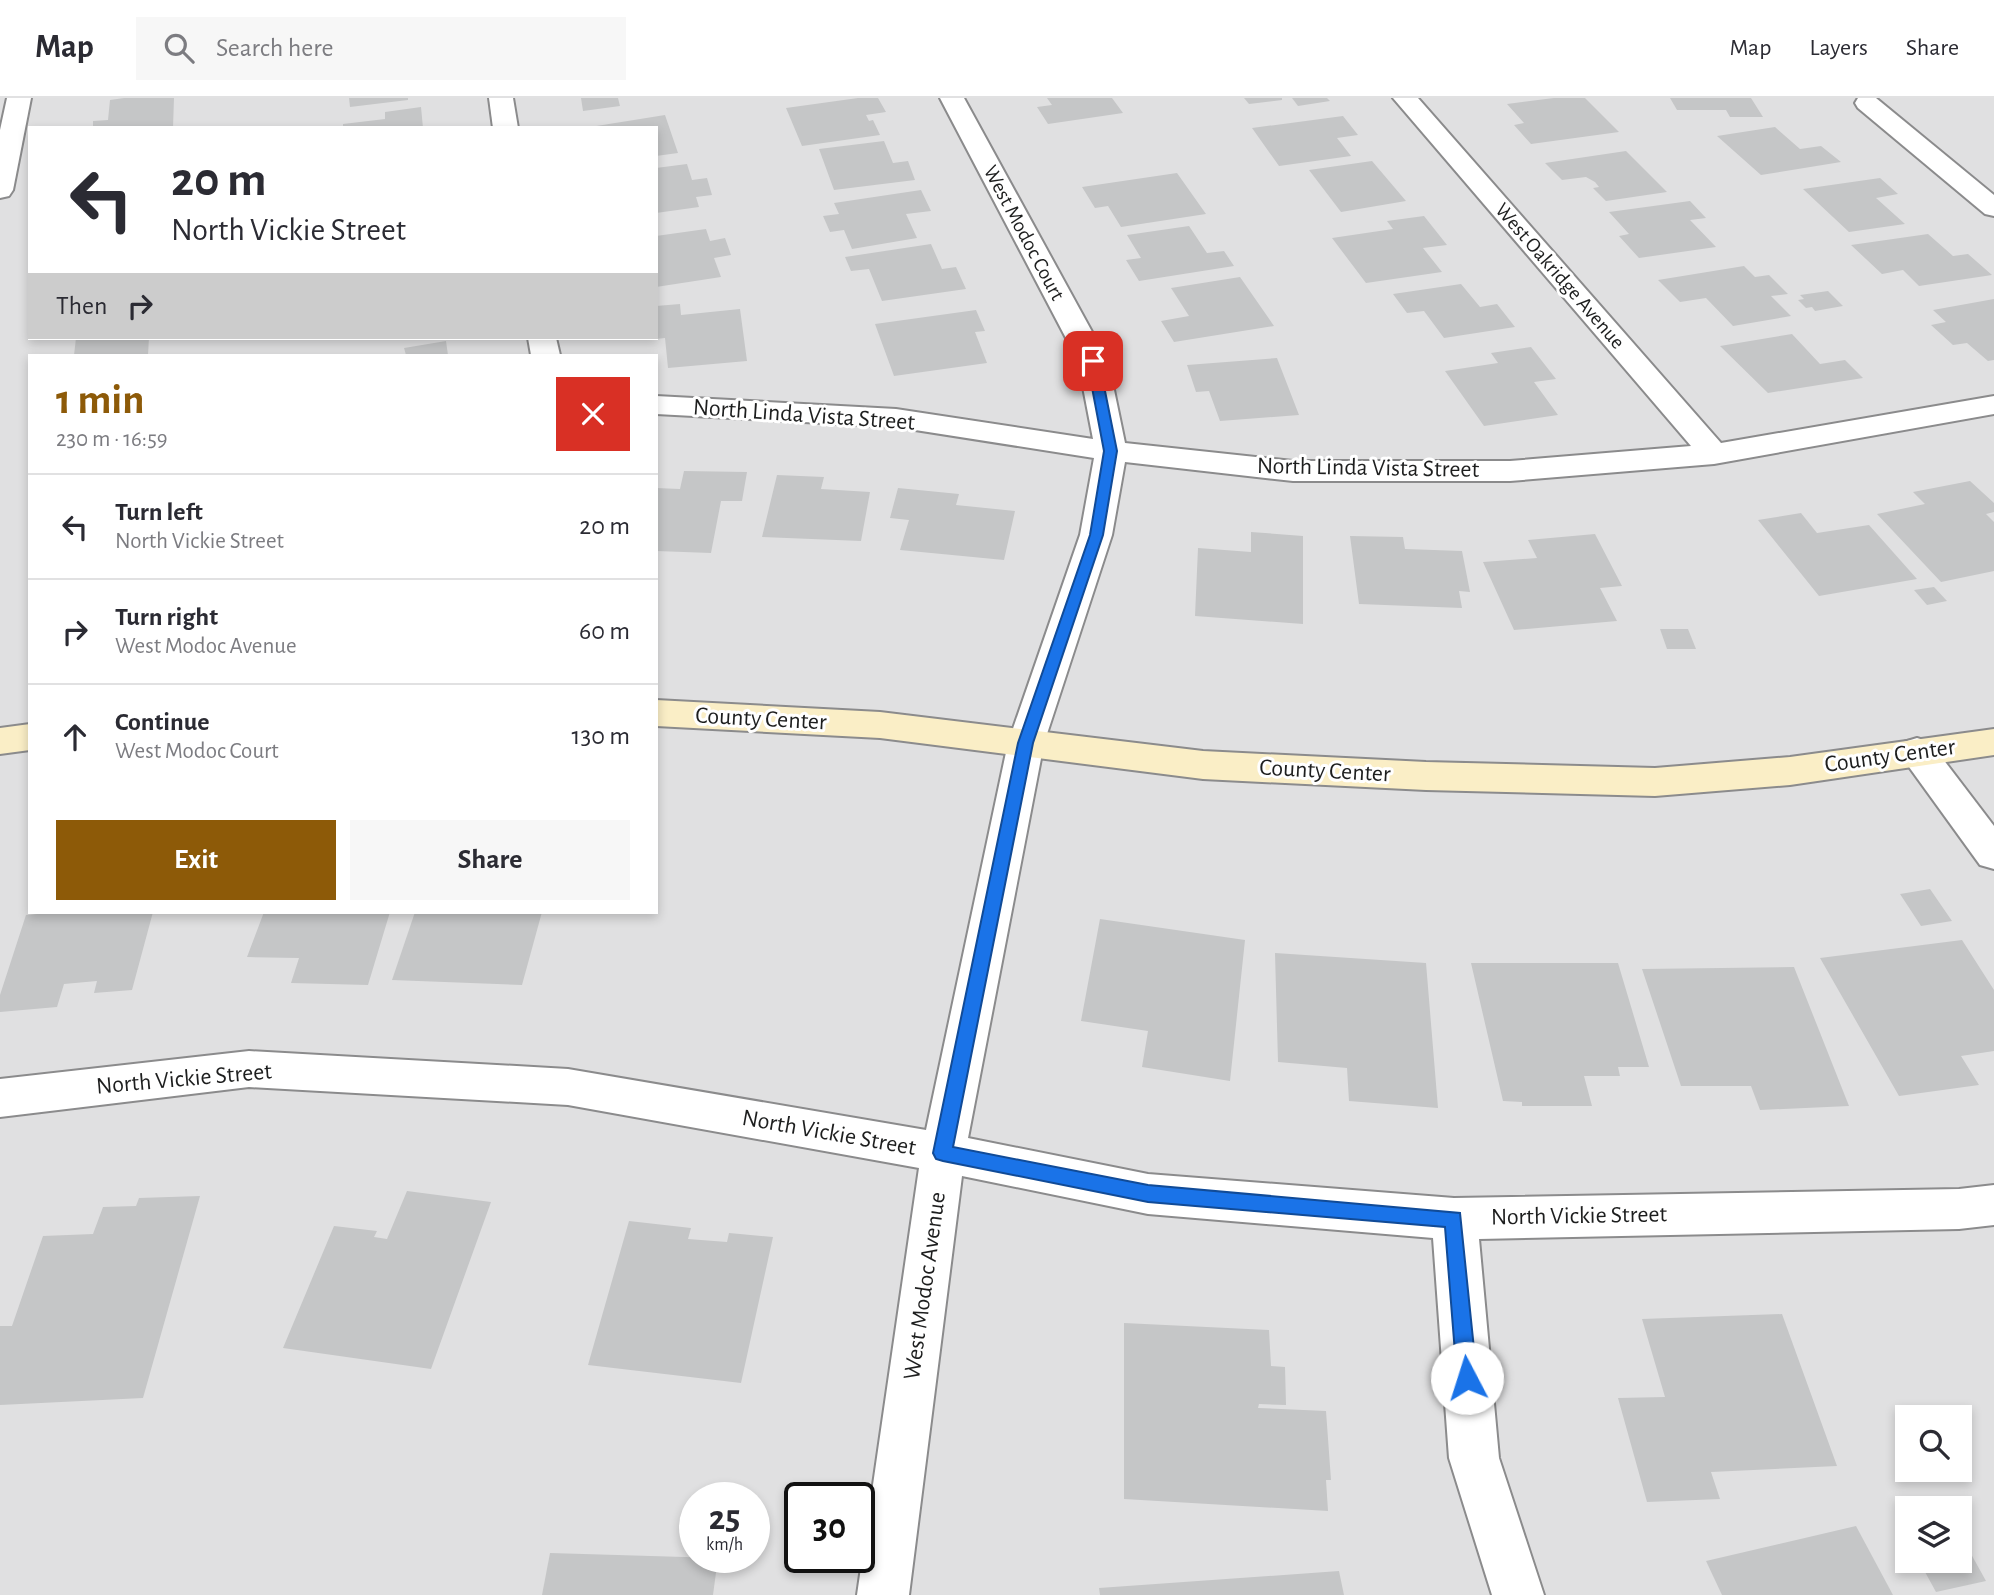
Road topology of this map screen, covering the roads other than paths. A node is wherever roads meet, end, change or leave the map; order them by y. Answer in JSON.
{"nodes":[{"id":1,"x":19,"y":98,"type":"edge"},
{"id":2,"x":501,"y":98,"type":"edge"},
{"id":3,"x":952,"y":98,"type":"edge"},
{"id":4,"x":1405,"y":98,"type":"edge"},
{"id":5,"x":1867,"y":103,"type":"dead end"},
{"id":6,"x":506,"y":126,"type":"edge"},
{"id":7,"x":0,"y":190,"type":"edge"},
{"id":8,"x":1994,"y":208,"type":"edge"},
{"id":9,"x":658,"y":405,"type":"edge"},
{"id":10,"x":1994,"y":405,"type":"edge"},
{"id":11,"x":1111,"y":451,"type":"junction"},
{"id":12,"x":1714,"y":454,"type":"junction"},
{"id":13,"x":658,"y":713,"type":"edge"},
{"id":14,"x":28,"y":737,"type":"edge"},
{"id":15,"x":0,"y":741,"type":"edge"},
{"id":16,"x":1994,"y":742,"type":"edge"},
{"id":17,"x":1026,"y":743,"type":"junction"},
{"id":18,"x":1917,"y":751,"type":"junction"},
{"id":19,"x":1994,"y":855,"type":"edge"},
{"id":20,"x":0,"y":1098,"type":"edge"},
{"id":21,"x":943,"y":1153,"type":"junction"},
{"id":22,"x":1994,"y":1205,"type":"edge"},
{"id":23,"x":1454,"y":1219,"type":"junction"},
{"id":24,"x":883,"y":1595,"type":"edge"},
{"id":25,"x":1518,"y":1595,"type":"edge"}],
"edges":[{"from":1,"to":7,"type":"street"},
{"from":2,"to":6,"type":"street"},
{"from":3,"to":11,"type":"street","name":"West Modoc Court"},
{"from":4,"to":12,"type":"street","name":"West Oakridge Avenue"},
{"from":5,"to":8,"type":"street"},
{"from":9,"to":11,"type":"street","name":"North Linda Vista Street"},
{"from":10,"to":12,"type":"street","name":"North Linda Vista Street"},
{"from":11,"to":12,"type":"street","name":"North Linda Vista Street"},
{"from":11,"to":17,"type":"street","name":"West Modoc Avenue"},
{"from":13,"to":17,"type":"street","name":"County Center"},
{"from":14,"to":15,"type":"street"},
{"from":16,"to":18,"type":"street","name":"County Center"},
{"from":17,"to":18,"type":"street","name":"County Center"},
{"from":17,"to":21,"type":"street","name":"West Modoc Avenue"},
{"from":18,"to":19,"type":"street"},
{"from":20,"to":21,"type":"street","name":"North Vickie Street"},
{"from":21,"to":23,"type":"street","name":"North Vickie Street"},
{"from":21,"to":24,"type":"street","name":"West Modoc Avenue"},
{"from":22,"to":23,"type":"street","name":"North Vickie Street"},
{"from":23,"to":25,"type":"street"}]}
